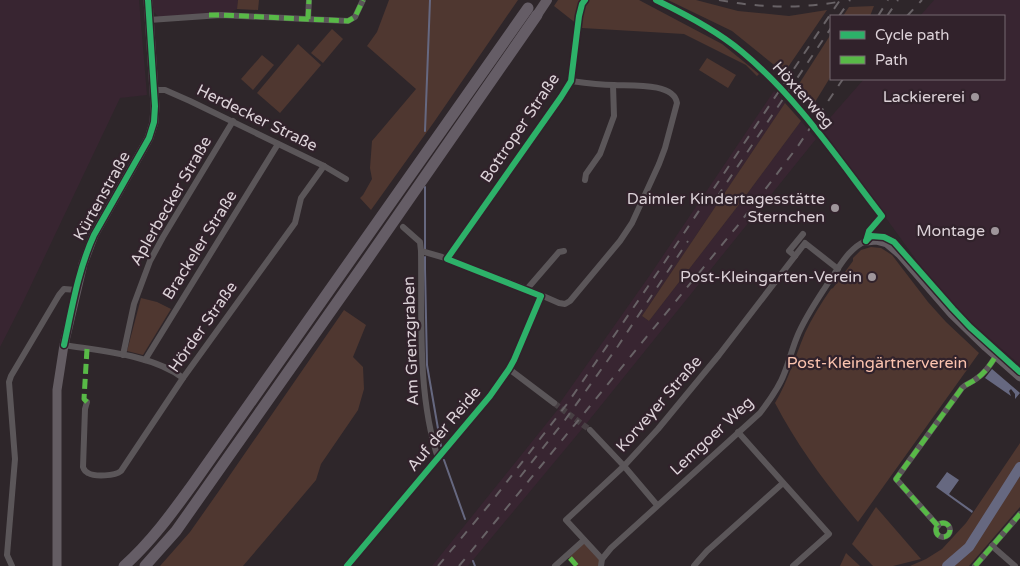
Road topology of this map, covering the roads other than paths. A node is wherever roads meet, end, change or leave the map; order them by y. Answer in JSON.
{"nodes":[{"id":1,"x":148,"y":0,"type":"edge"},
{"id":2,"x":309,"y":0,"type":"edge"},
{"id":3,"x":363,"y":0,"type":"edge"},
{"id":4,"x":547,"y":0,"type":"edge"},
{"id":5,"x":585,"y":0,"type":"edge"},
{"id":6,"x":656,"y":0,"type":"edge"},
{"id":7,"x":533,"y":7,"type":"edge"},
{"id":8,"x":308,"y":19,"type":"junction"},
{"id":9,"x":149,"y":20,"type":"junction"},
{"id":10,"x":571,"y":81,"type":"junction"},
{"id":11,"x":613,"y":85,"type":"junction"},
{"id":12,"x":154,"y":90,"type":"junction"},
{"id":13,"x":232,"y":121,"type":"junction"},
{"id":14,"x":278,"y":144,"type":"junction"},
{"id":15,"x":324,"y":166,"type":"junction"},
{"id":16,"x":346,"y":179,"type":"dead end"},
{"id":17,"x":584,"y":180,"type":"dead end"},
{"id":18,"x":403,"y":228,"type":"dead end"},
{"id":19,"x":866,"y":241,"type":"junction"},
{"id":20,"x":422,"y":251,"type":"junction"},
{"id":21,"x":564,"y":251,"type":"dead end"},
{"id":22,"x":447,"y":260,"type":"junction"},
{"id":23,"x":838,"y":269,"type":"junction"},
{"id":24,"x":527,"y":289,"type":"junction"},
{"id":25,"x":76,"y":290,"type":"junction"},
{"id":26,"x":541,"y":296,"type":"junction"},
{"id":27,"x":64,"y":345,"type":"junction"},
{"id":28,"x":124,"y":355,"type":"junction"},
{"id":29,"x":996,"y":356,"type":"junction"},
{"id":30,"x":144,"y":360,"type":"junction"},
{"id":31,"x":509,"y":369,"type":"junction"},
{"id":32,"x":1020,"y":377,"type":"edge"},
{"id":33,"x":183,"y":378,"type":"junction"},
{"id":34,"x":87,"y":402,"type":"dead end"},
{"id":35,"x":554,"y":403,"type":"tunnel mouth"},
{"id":36,"x":590,"y":430,"type":"tunnel mouth"},
{"id":37,"x":738,"y":432,"type":"junction"},
{"id":38,"x":438,"y":458,"type":"junction"},
{"id":39,"x":624,"y":466,"type":"junction"},
{"id":40,"x":783,"y":483,"type":"junction"},
{"id":41,"x":657,"y":505,"type":"junction"},
{"id":42,"x":1020,"y":514,"type":"edge"},
{"id":43,"x":938,"y":526,"type":"dead end"},
{"id":44,"x":584,"y":540,"type":"junction"},
{"id":45,"x":992,"y":546,"type":"junction"},
{"id":46,"x":601,"y":563,"type":"edge"},
{"id":47,"x":12,"y":566,"type":"edge"},
{"id":48,"x":57,"y":566,"type":"edge"},
{"id":49,"x":124,"y":566,"type":"edge"},
{"id":50,"x":145,"y":566,"type":"edge"},
{"id":51,"x":347,"y":566,"type":"edge"},
{"id":52,"x":555,"y":566,"type":"edge"},
{"id":53,"x":694,"y":566,"type":"edge"},
{"id":54,"x":793,"y":566,"type":"edge"},
{"id":55,"x":974,"y":566,"type":"edge"},
{"id":56,"x":1014,"y":566,"type":"edge"}],
"edges":[{"from":1,"to":9,"type":"main road","name":"Kürtenstraße"},
{"from":2,"to":8,"type":"street"},
{"from":3,"to":8,"type":"street"},
{"from":4,"to":7,"type":"main road"},
{"from":5,"to":10,"type":"street","name":"Bottroper Straße"},
{"from":6,"to":19,"type":"street","name":"Höxterweg"},
{"from":7,"to":49,"type":"highway"},
{"from":7,"to":50,"type":"highway"},
{"from":8,"to":9,"type":"street"},
{"from":9,"to":12,"type":"main road","name":"Kürtenstraße"},
{"from":10,"to":11,"type":"street"},
{"from":10,"to":22,"type":"street","name":"Bottroper Straße"},
{"from":11,"to":17,"type":"street"},
{"from":11,"to":26,"type":"street"},
{"from":12,"to":13,"type":"street","name":"Herdecker Straße"},
{"from":12,"to":25,"type":"main road","name":"Kürtenstraße"},
{"from":13,"to":14,"type":"street","name":"Herdecker Straße"},
{"from":13,"to":28,"type":"street","name":"Aplerbecker Straße"},
{"from":14,"to":15,"type":"street","name":"Herdecker Straße"},
{"from":14,"to":30,"type":"street","name":"Brackeler Straße"},
{"from":15,"to":16,"type":"street","name":"Herdecker Straße"},
{"from":15,"to":33,"type":"street","name":"Hörder Straße"},
{"from":18,"to":20,"type":"street"},
{"from":19,"to":23,"type":"street","name":"Lemgoer Weg"},
{"from":19,"to":29,"type":"main road"},
{"from":20,"to":22,"type":"street"},
{"from":20,"to":38,"type":"street","name":"Am Grenzgraben"},
{"from":21,"to":24,"type":"street"},
{"from":22,"to":24,"type":"street"},
{"from":23,"to":37,"type":"street","name":"Lemgoer Weg"},
{"from":23,"to":39,"type":"street","name":"Korveyer Straße"},
{"from":24,"to":26,"type":"street"},
{"from":25,"to":27,"type":"main road","name":"Kürtenstraße"},
{"from":25,"to":47,"type":"street"},
{"from":26,"to":31,"type":"street","name":"Auf der Reide"},
{"from":27,"to":28,"type":"street"},
{"from":27,"to":48,"type":"main road","name":"Kürtenstraße"},
{"from":28,"to":30,"type":"street"},
{"from":29,"to":32,"type":"main road"},
{"from":29,"to":43,"type":"street"},
{"from":30,"to":33,"type":"street"},
{"from":31,"to":35,"type":"street"},
{"from":31,"to":38,"type":"street","name":"Auf der Reide"},
{"from":33,"to":34,"type":"street","name":"Hörder Straße"},
{"from":36,"to":39,"type":"street"},
{"from":37,"to":40,"type":"street"},
{"from":37,"to":41,"type":"street","name":"Lemgoer Weg"},
{"from":38,"to":51,"type":"street","name":"Auf der Reide"},
{"from":39,"to":41,"type":"street"},
{"from":39,"to":44,"type":"street","name":"Korveyer Straße"},
{"from":40,"to":53,"type":"street"},
{"from":40,"to":54,"type":"street"},
{"from":41,"to":46,"type":"street","name":"Lemgoer Weg"},
{"from":42,"to":45,"type":"street"},
{"from":44,"to":46,"type":"street","name":"Korveyer Straße"},
{"from":44,"to":52,"type":"street"},
{"from":45,"to":55,"type":"street"},
{"from":45,"to":56,"type":"street"}]}
